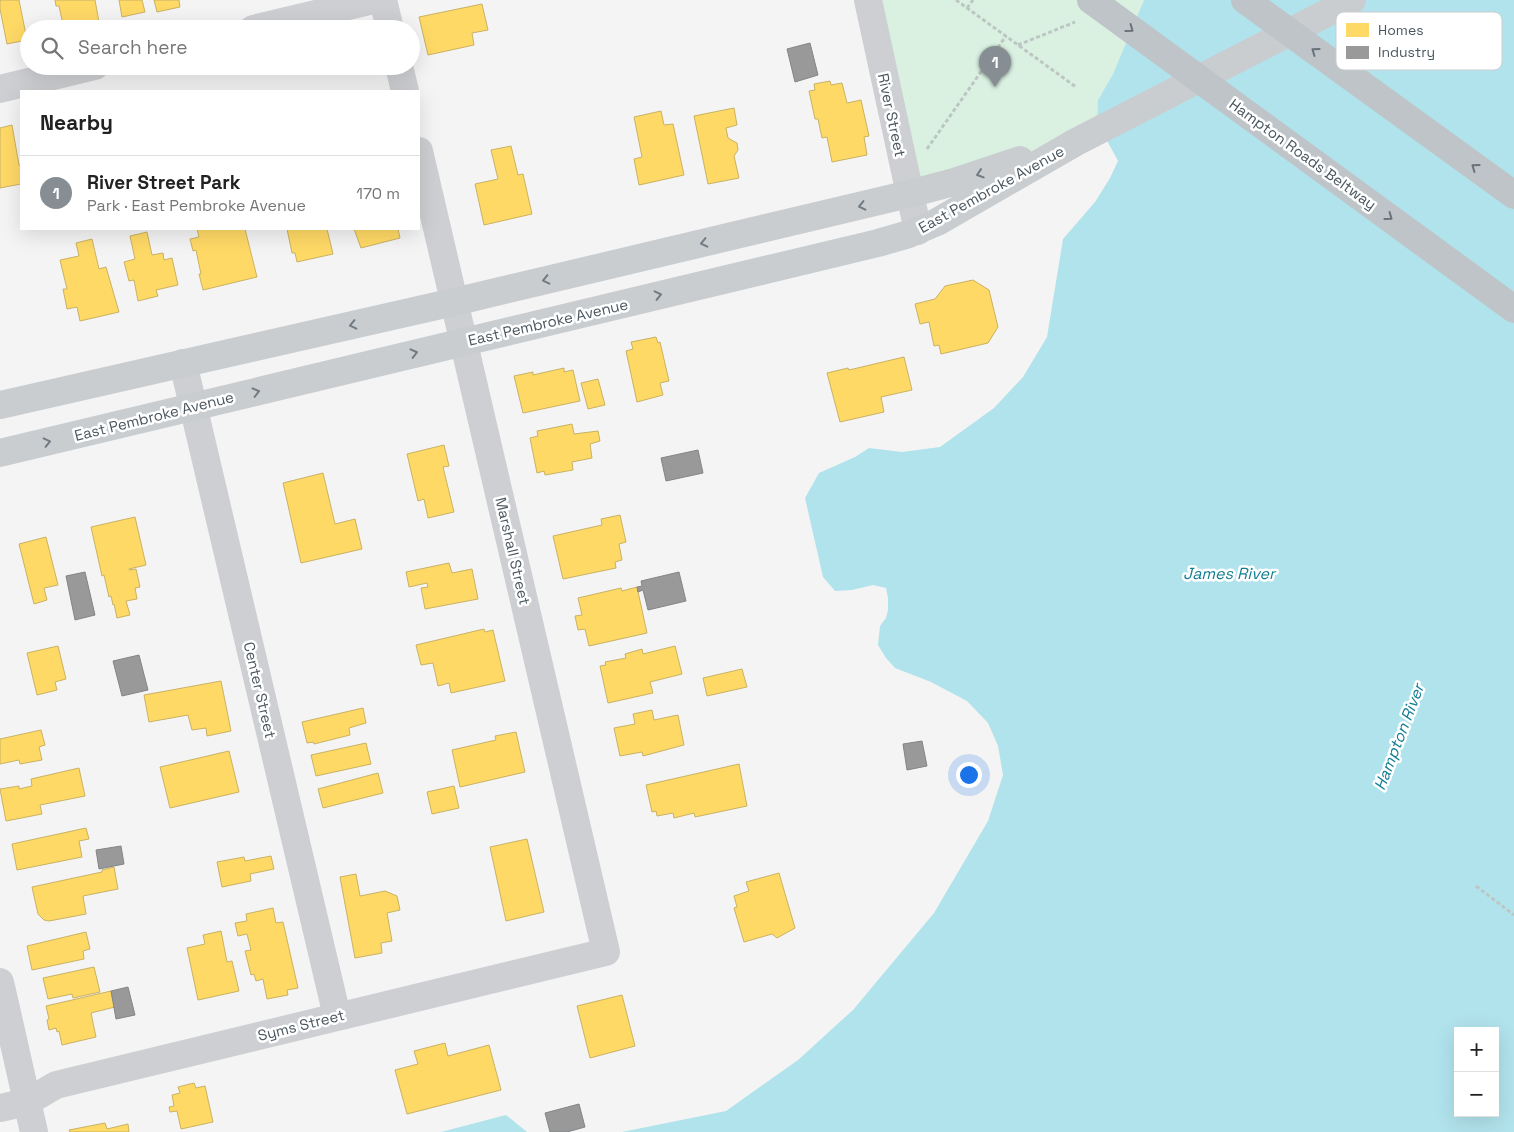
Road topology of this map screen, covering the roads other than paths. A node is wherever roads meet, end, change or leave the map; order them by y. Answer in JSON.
{"nodes":[{"id":1,"x":374,"y":0,"type":"edge"},
{"id":2,"x":383,"y":0,"type":"edge"},
{"id":3,"x":868,"y":0,"type":"edge"},
{"id":4,"x":1245,"y":0,"type":"edge"},
{"id":5,"x":1352,"y":0,"type":"edge"},
{"id":6,"x":1084,"y":11,"type":"edge"},
{"id":7,"x":291,"y":20,"type":"edge"},
{"id":8,"x":388,"y":20,"type":"edge"},
{"id":9,"x":1336,"y":66,"type":"edge"},
{"id":10,"x":1342,"y":70,"type":"edge"},
{"id":11,"x":58,"y":75,"type":"edge"},
{"id":12,"x":401,"y":75,"type":"edge"},
{"id":13,"x":0,"y":89,"type":"edge"},
{"id":14,"x":405,"y":90,"type":"edge"},
{"id":15,"x":1076,"y":142,"type":"junction"},
{"id":16,"x":420,"y":155,"type":"edge"},
{"id":17,"x":909,"y":194,"type":"junction"},
{"id":18,"x":1514,"y":195,"type":"edge"},
{"id":19,"x":918,"y":231,"type":"junction"},
{"id":20,"x":454,"y":302,"type":"junction"},
{"id":21,"x":1514,"y":309,"type":"edge"},
{"id":22,"x":464,"y":342,"type":"junction"},
{"id":23,"x":183,"y":363,"type":"junction"},
{"id":24,"x":0,"y":405,"type":"edge"},
{"id":25,"x":193,"y":407,"type":"junction"},
{"id":26,"x":0,"y":453,"type":"edge"},
{"id":27,"x":606,"y":952,"type":"joint"},
{"id":28,"x":0,"y":982,"type":"edge"},
{"id":29,"x":337,"y":1016,"type":"junction"},
{"id":30,"x":27,"y":1102,"type":"junction"},
{"id":31,"x":0,"y":1108,"type":"edge"},
{"id":32,"x":34,"y":1132,"type":"edge"}],
"edges":[{"from":1,"to":7,"type":"street"},
{"from":2,"to":8,"type":"street"},
{"from":3,"to":17,"type":"street","name":"River Street"},
{"from":9,"to":4,"type":"highway","one_way":true},
{"from":5,"to":15,"type":"main road","name":"East Pembroke Avenue"},
{"from":6,"to":21,"type":"highway","name":"Hampton Roads Beltway","one_way":true},
{"from":18,"to":10,"type":"highway","one_way":true},
{"from":11,"to":13,"type":"street"},
{"from":12,"to":14,"type":"street"},
{"from":15,"to":17,"type":"main road","name":"East Pembroke Avenue","one_way":true},
{"from":15,"to":19,"type":"main road","name":"East Pembroke Avenue"},
{"from":16,"to":20,"type":"street","name":"Marshall Street"},
{"from":17,"to":19,"type":"street","name":"River Street"},
{"from":17,"to":20,"type":"main road","name":"East Pembroke Avenue","one_way":true},
{"from":22,"to":19,"type":"main road","name":"East Pembroke Avenue","one_way":true},
{"from":20,"to":22,"type":"street","name":"Marshall Street"},
{"from":20,"to":23,"type":"main road","name":"East Pembroke Avenue","one_way":true},
{"from":25,"to":22,"type":"main road","name":"East Pembroke Avenue","one_way":true},
{"from":22,"to":27,"type":"street","name":"Marshall Street"},
{"from":23,"to":24,"type":"main road","name":"East Pembroke Avenue"},
{"from":23,"to":25,"type":"street","name":"Center Street"},
{"from":26,"to":25,"type":"main road","name":"East Pembroke Avenue","one_way":true},
{"from":25,"to":29,"type":"street","name":"Center Street"},
{"from":27,"to":29,"type":"street","name":"Syms Street"},
{"from":28,"to":30,"type":"street"},
{"from":29,"to":30,"type":"street","name":"Syms Street"},
{"from":30,"to":31,"type":"street","name":"Syms Street"},
{"from":30,"to":32,"type":"street"}]}
